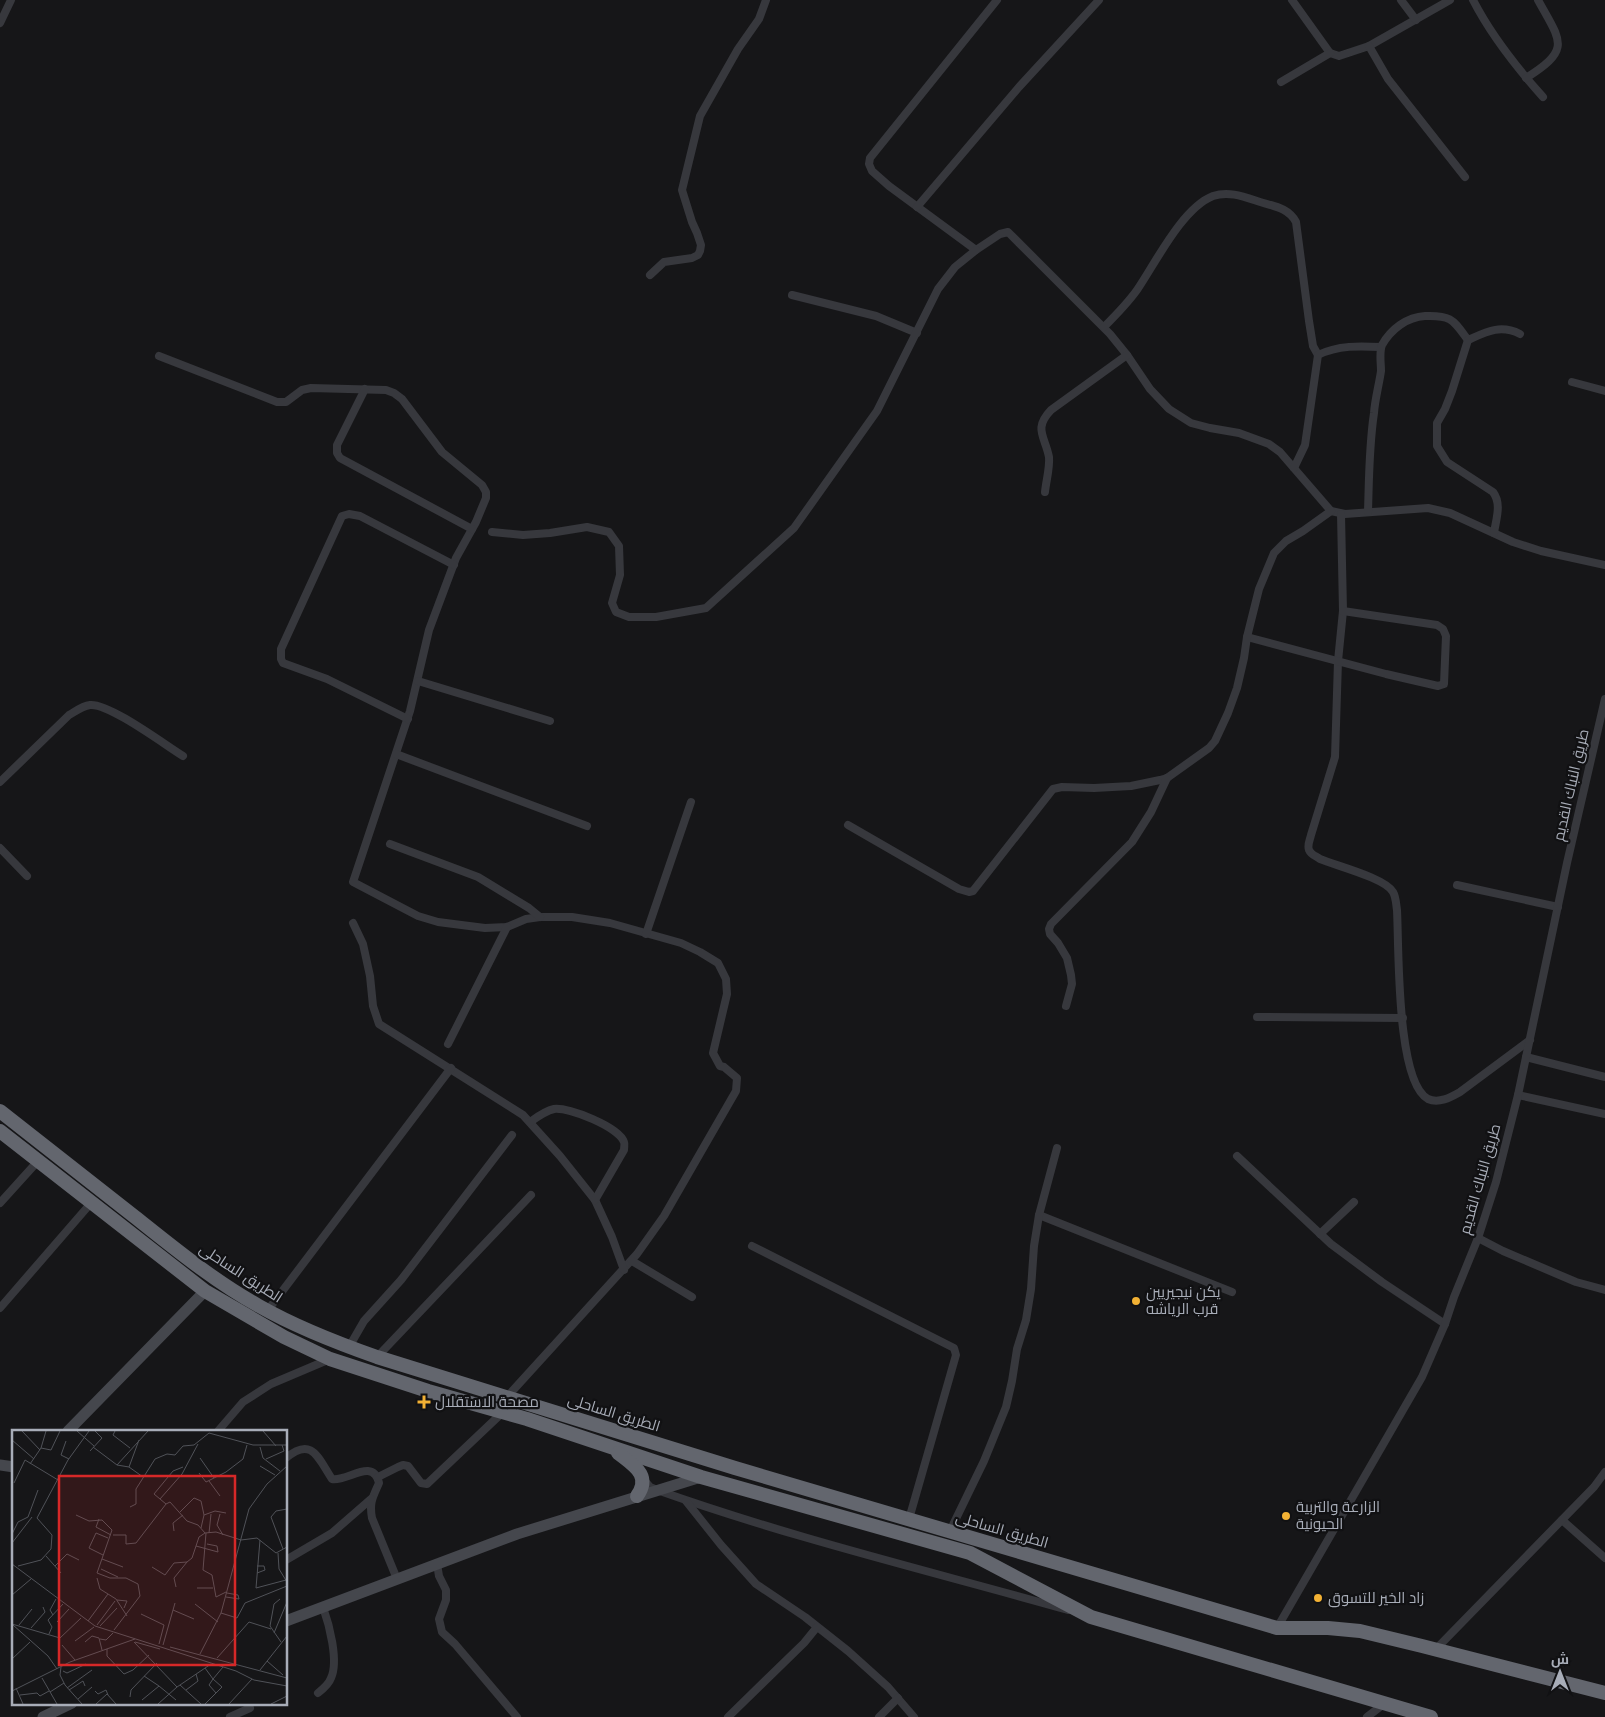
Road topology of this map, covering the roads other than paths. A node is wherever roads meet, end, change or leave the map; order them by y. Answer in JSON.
{"nodes":[{"id":1,"x":11,"y":0,"type":"edge"},
{"id":2,"x":756,"y":0,"type":"edge"},
{"id":3,"x":996,"y":0,"type":"edge"},
{"id":4,"x":1099,"y":0,"type":"edge"},
{"id":5,"x":1292,"y":0,"type":"edge"},
{"id":6,"x":1402,"y":0,"type":"edge"},
{"id":7,"x":1450,"y":0,"type":"edge"},
{"id":8,"x":1474,"y":0,"type":"edge"},
{"id":9,"x":1538,"y":0,"type":"edge"},
{"id":10,"x":765,"y":3,"type":"edge"},
{"id":11,"x":1416,"y":20,"type":"junction"},
{"id":12,"x":0,"y":24,"type":"edge"},
{"id":13,"x":1369,"y":46,"type":"junction"},
{"id":14,"x":1330,"y":53,"type":"junction"},
{"id":15,"x":1526,"y":78,"type":"junction"},
{"id":16,"x":1281,"y":82,"type":"dead end"},
{"id":17,"x":1543,"y":97,"type":"dead end"},
{"id":18,"x":1465,"y":177,"type":"dead end"},
{"id":19,"x":917,"y":207,"type":"junction"},
{"id":20,"x":976,"y":250,"type":"junction"},
{"id":21,"x":650,"y":275,"type":"dead end"},
{"id":22,"x":792,"y":295,"type":"dead end"},
{"id":23,"x":1104,"y":327,"type":"junction"},
{"id":24,"x":917,"y":332,"type":"junction"},
{"id":25,"x":1520,"y":334,"type":"dead end"},
{"id":26,"x":1468,"y":340,"type":"junction"},
{"id":27,"x":1381,"y":347,"type":"junction"},
{"id":28,"x":1127,"y":355,"type":"junction"},
{"id":29,"x":1318,"y":355,"type":"junction"},
{"id":30,"x":159,"y":356,"type":"dead end"},
{"id":31,"x":1572,"y":382,"type":"dead end"},
{"id":32,"x":365,"y":389,"type":"junction"},
{"id":33,"x":1605,"y":391,"type":"edge"},
{"id":34,"x":1294,"y":468,"type":"junction"},
{"id":35,"x":1045,"y":492,"type":"dead end"},
{"id":36,"x":1331,"y":511,"type":"junction"},
{"id":37,"x":1368,"y":512,"type":"junction"},
{"id":38,"x":1341,"y":514,"type":"junction"},
{"id":39,"x":472,"y":529,"type":"junction"},
{"id":40,"x":492,"y":532,"type":"dead end"},
{"id":41,"x":1494,"y":533,"type":"junction"},
{"id":42,"x":454,"y":565,"type":"junction"},
{"id":43,"x":1605,"y":565,"type":"edge"},
{"id":44,"x":1344,"y":611,"type":"junction"},
{"id":45,"x":1247,"y":636,"type":"junction"},
{"id":46,"x":1338,"y":661,"type":"junction"},
{"id":47,"x":418,"y":681,"type":"junction"},
{"id":48,"x":1605,"y":699,"type":"edge"},
{"id":49,"x":408,"y":719,"type":"junction"},
{"id":50,"x":550,"y":721,"type":"dead end"},
{"id":51,"x":396,"y":754,"type":"junction"},
{"id":52,"x":183,"y":756,"type":"dead end"},
{"id":53,"x":1167,"y":778,"type":"junction"},
{"id":54,"x":0,"y":782,"type":"edge"},
{"id":55,"x":691,"y":802,"type":"dead end"},
{"id":56,"x":848,"y":825,"type":"dead end"},
{"id":57,"x":587,"y":826,"type":"dead end"},
{"id":58,"x":390,"y":844,"type":"dead end"},
{"id":59,"x":0,"y":848,"type":"edge"},
{"id":60,"x":27,"y":876,"type":"dead end"},
{"id":61,"x":1457,"y":885,"type":"dead end"},
{"id":62,"x":1558,"y":907,"type":"junction"},
{"id":63,"x":540,"y":917,"type":"junction"},
{"id":64,"x":353,"y":924,"type":"dead end"},
{"id":65,"x":507,"y":927,"type":"junction"},
{"id":66,"x":646,"y":934,"type":"junction"},
{"id":67,"x":1066,"y":1006,"type":"dead end"},
{"id":68,"x":1257,"y":1017,"type":"dead end"},
{"id":69,"x":1402,"y":1018,"type":"junction"},
{"id":70,"x":1530,"y":1040,"type":"junction"},
{"id":71,"x":448,"y":1044,"type":"dead end"},
{"id":72,"x":1526,"y":1058,"type":"junction"},
{"id":73,"x":450,"y":1068,"type":"junction"},
{"id":74,"x":1605,"y":1077,"type":"edge"},
{"id":75,"x":1518,"y":1094,"type":"junction"},
{"id":76,"x":0,"y":1111,"type":"edge"},
{"id":77,"x":1605,"y":1114,"type":"edge"},
{"id":78,"x":530,"y":1122,"type":"junction"},
{"id":79,"x":0,"y":1131,"type":"edge"},
{"id":80,"x":512,"y":1135,"type":"dead end"},
{"id":81,"x":1057,"y":1148,"type":"dead end"},
{"id":82,"x":1237,"y":1156,"type":"dead end"},
{"id":83,"x":38,"y":1161,"type":"junction"},
{"id":84,"x":531,"y":1195,"type":"dead end"},
{"id":85,"x":595,"y":1200,"type":"junction"},
{"id":86,"x":91,"y":1202,"type":"junction"},
{"id":87,"x":1354,"y":1202,"type":"dead end"},
{"id":88,"x":0,"y":1203,"type":"edge"},
{"id":89,"x":1039,"y":1214,"type":"junction"},
{"id":90,"x":1320,"y":1234,"type":"junction"},
{"id":91,"x":1478,"y":1238,"type":"junction"},
{"id":92,"x":752,"y":1246,"type":"dead end"},
{"id":93,"x":632,"y":1261,"type":"junction"},
{"id":94,"x":624,"y":1270,"type":"junction"},
{"id":95,"x":1605,"y":1290,"type":"edge"},
{"id":96,"x":205,"y":1291,"type":"junction"},
{"id":97,"x":1232,"y":1292,"type":"dead end"},
{"id":98,"x":692,"y":1297,"type":"dead end"},
{"id":99,"x":0,"y":1308,"type":"edge"},
{"id":100,"x":268,"y":1310,"type":"junction"},
{"id":101,"x":1445,"y":1324,"type":"junction"},
{"id":102,"x":348,"y":1347,"type":"junction"},
{"id":103,"x":377,"y":1357,"type":"junction"},
{"id":104,"x":330,"y":1358,"type":"junction"},
{"id":105,"x":506,"y":1398,"type":"junction"},
{"id":106,"x":503,"y":1412,"type":"junction"},
{"id":107,"x":69,"y":1430,"type":"edge"},
{"id":108,"x":219,"y":1430,"type":"edge"},
{"id":109,"x":611,"y":1448,"type":"junction"},
{"id":110,"x":288,"y":1456,"type":"edge"},
{"id":111,"x":1605,"y":1472,"type":"edge"},
{"id":112,"x":378,"y":1477,"type":"junction"},
{"id":113,"x":642,"y":1477,"type":"junction"},
{"id":114,"x":701,"y":1477,"type":"junction"},
{"id":115,"x":657,"y":1490,"type":"junction"},
{"id":116,"x":637,"y":1496,"type":"junction"},
{"id":117,"x":371,"y":1499,"type":"junction"},
{"id":118,"x":686,"y":1501,"type":"junction"},
{"id":119,"x":909,"y":1519,"type":"junction"},
{"id":120,"x":1562,"y":1520,"type":"junction"},
{"id":121,"x":950,"y":1531,"type":"junction"},
{"id":122,"x":1605,"y":1558,"type":"edge"},
{"id":123,"x":288,"y":1559,"type":"edge"},
{"id":124,"x":437,"y":1564,"type":"junction"},
{"id":125,"x":397,"y":1579,"type":"junction"},
{"id":126,"x":323,"y":1607,"type":"junction"},
{"id":127,"x":1091,"y":1617,"type":"junction"},
{"id":128,"x":288,"y":1620,"type":"edge"},
{"id":129,"x":817,"y":1627,"type":"junction"},
{"id":130,"x":1277,"y":1628,"type":"junction"},
{"id":131,"x":1436,"y":1650,"type":"junction"},
{"id":132,"x":318,"y":1693,"type":"dead end"},
{"id":133,"x":1605,"y":1693,"type":"edge"},
{"id":134,"x":898,"y":1698,"type":"junction"},
{"id":135,"x":1385,"y":1703,"type":"junction"},
{"id":136,"x":70,"y":1704,"type":"edge"},
{"id":137,"x":250,"y":1708,"type":"dead end"},
{"id":138,"x":43,"y":1717,"type":"edge"},
{"id":139,"x":230,"y":1717,"type":"edge"},
{"id":140,"x":517,"y":1717,"type":"edge"},
{"id":141,"x":728,"y":1717,"type":"edge"},
{"id":142,"x":879,"y":1717,"type":"edge"},
{"id":143,"x":914,"y":1717,"type":"edge"},
{"id":144,"x":1367,"y":1717,"type":"edge"},
{"id":145,"x":1431,"y":1717,"type":"edge"}],
"edges":[{"from":1,"to":12,"type":"street"},
{"from":2,"to":10,"type":"street"},
{"from":3,"to":19,"type":"street"},
{"from":4,"to":19,"type":"street"},
{"from":5,"to":14,"type":"street"},
{"from":6,"to":11,"type":"street"},
{"from":7,"to":11,"type":"street"},
{"from":8,"to":15,"type":"street"},
{"from":9,"to":15,"type":"street"},
{"from":10,"to":21,"type":"street"},
{"from":11,"to":13,"type":"street"},
{"from":13,"to":14,"type":"street"},
{"from":13,"to":18,"type":"street"},
{"from":14,"to":16,"type":"street"},
{"from":15,"to":17,"type":"street"},
{"from":19,"to":20,"type":"street"},
{"from":20,"to":23,"type":"street"},
{"from":20,"to":24,"type":"street"},
{"from":22,"to":24,"type":"street"},
{"from":23,"to":28,"type":"street"},
{"from":23,"to":29,"type":"street"},
{"from":24,"to":40,"type":"street"},
{"from":25,"to":26,"type":"street"},
{"from":26,"to":27,"type":"street"},
{"from":26,"to":41,"type":"street"},
{"from":27,"to":29,"type":"street"},
{"from":27,"to":37,"type":"street"},
{"from":28,"to":34,"type":"street"},
{"from":28,"to":35,"type":"street"},
{"from":29,"to":34,"type":"street"},
{"from":30,"to":32,"type":"street"},
{"from":31,"to":33,"type":"street"},
{"from":32,"to":39,"type":"street"},
{"from":32,"to":39,"type":"street"},
{"from":34,"to":36,"type":"street"},
{"from":36,"to":38,"type":"street"},
{"from":36,"to":45,"type":"street"},
{"from":37,"to":38,"type":"street"},
{"from":37,"to":41,"type":"street"},
{"from":38,"to":44,"type":"street"},
{"from":39,"to":42,"type":"street"},
{"from":41,"to":43,"type":"street"},
{"from":42,"to":47,"type":"street"},
{"from":42,"to":49,"type":"street"},
{"from":44,"to":46,"type":"street"},
{"from":44,"to":46,"type":"street"},
{"from":45,"to":46,"type":"street"},
{"from":45,"to":53,"type":"street"},
{"from":46,"to":69,"type":"street"},
{"from":47,"to":49,"type":"street"},
{"from":47,"to":50,"type":"street"},
{"from":48,"to":62,"type":"street","name":"طريق النباك القديم"},
{"from":49,"to":51,"type":"street"},
{"from":51,"to":57,"type":"street"},
{"from":51,"to":65,"type":"street"},
{"from":52,"to":54,"type":"street"},
{"from":53,"to":56,"type":"street"},
{"from":53,"to":67,"type":"street"},
{"from":55,"to":66,"type":"street"},
{"from":58,"to":63,"type":"street"},
{"from":59,"to":60,"type":"street"},
{"from":61,"to":62,"type":"street"},
{"from":62,"to":70,"type":"street","name":"طريق النباك القديم"},
{"from":63,"to":65,"type":"street"},
{"from":63,"to":66,"type":"street"},
{"from":64,"to":73,"type":"street"},
{"from":65,"to":71,"type":"street"},
{"from":66,"to":93,"type":"street"},
{"from":68,"to":69,"type":"street"},
{"from":69,"to":70,"type":"street"},
{"from":70,"to":72,"type":"street","name":"طريق النباك القديم"},
{"from":72,"to":74,"type":"street"},
{"from":72,"to":75,"type":"street","name":"طريق النباك القديم"},
{"from":73,"to":78,"type":"street"},
{"from":73,"to":100,"type":"street"},
{"from":75,"to":77,"type":"street"},
{"from":75,"to":91,"type":"street","name":"طريق النباك القديم"},
{"from":76,"to":100,"type":"highway","name":"الطريق الساحلى"},
{"from":78,"to":85,"type":"street"},
{"from":78,"to":85,"type":"street"},
{"from":79,"to":83,"type":"highway","name":"الطريق الساحلى"},
{"from":80,"to":102,"type":"street"},
{"from":81,"to":89,"type":"street"},
{"from":82,"to":90,"type":"street"},
{"from":83,"to":86,"type":"highway","name":"الطريق الساحلى"},
{"from":83,"to":88,"type":"street"},
{"from":84,"to":103,"type":"street"},
{"from":85,"to":94,"type":"street"},
{"from":86,"to":96,"type":"highway","name":"الطريق الساحلى"},
{"from":86,"to":99,"type":"street"},
{"from":87,"to":90,"type":"street"},
{"from":89,"to":97,"type":"street"},
{"from":89,"to":121,"type":"street"},
{"from":90,"to":101,"type":"street"},
{"from":91,"to":95,"type":"street"},
{"from":91,"to":101,"type":"street","name":"طريق النباك القديم"},
{"from":92,"to":119,"type":"street"},
{"from":93,"to":94,"type":"street"},
{"from":93,"to":98,"type":"street"},
{"from":94,"to":105,"type":"street"},
{"from":96,"to":104,"type":"highway","name":"الطريق الساحلى"},
{"from":96,"to":107,"type":"street"},
{"from":100,"to":102,"type":"highway","name":"الطريق الساحلى"},
{"from":101,"to":130,"type":"street","name":"طريق النباك القديم"},
{"from":102,"to":103,"type":"highway","name":"الطريق الساحلى"},
{"from":103,"to":105,"type":"highway","name":"الطريق الساحلى"},
{"from":104,"to":106,"type":"highway","name":"الطريق الساحلى"},
{"from":104,"to":108,"type":"street"},
{"from":105,"to":119,"type":"highway","name":"الطريق الساحلى"},
{"from":106,"to":109,"type":"highway","name":"الطريق الساحلى"},
{"from":106,"to":112,"type":"street"},
{"from":109,"to":113,"type":"highway"},
{"from":109,"to":114,"type":"highway","name":"الطريق الساحلى"},
{"from":110,"to":112,"type":"street"},
{"from":111,"to":120,"type":"street"},
{"from":112,"to":117,"type":"street"},
{"from":113,"to":115,"type":"street"},
{"from":113,"to":116,"type":"highway"},
{"from":114,"to":115,"type":"street"},
{"from":114,"to":127,"type":"highway","name":"الطريق الساحلى"},
{"from":115,"to":116,"type":"street"},
{"from":115,"to":118,"type":"street"},
{"from":116,"to":124,"type":"street"},
{"from":117,"to":123,"type":"street"},
{"from":117,"to":125,"type":"street"},
{"from":118,"to":127,"type":"street"},
{"from":118,"to":129,"type":"street"},
{"from":119,"to":121,"type":"highway","name":"الطريق الساحلى"},
{"from":120,"to":122,"type":"street"},
{"from":120,"to":131,"type":"street"},
{"from":121,"to":130,"type":"highway","name":"الطريق الساحلى"},
{"from":124,"to":125,"type":"street"},
{"from":124,"to":140,"type":"street"},
{"from":125,"to":126,"type":"street"},
{"from":126,"to":128,"type":"street"},
{"from":126,"to":132,"type":"street"},
{"from":127,"to":135,"type":"highway","name":"الطريق الساحلى"},
{"from":129,"to":134,"type":"street"},
{"from":129,"to":141,"type":"street"},
{"from":130,"to":131,"type":"highway","name":"الطريق الساحلى"},
{"from":131,"to":133,"type":"highway","name":"الطريق الساحلى"},
{"from":134,"to":142,"type":"street"},
{"from":134,"to":143,"type":"street"},
{"from":135,"to":144,"type":"street"},
{"from":135,"to":145,"type":"highway","name":"الطريق الساحلى"},
{"from":136,"to":138,"type":"street"},
{"from":137,"to":139,"type":"street"}]}
